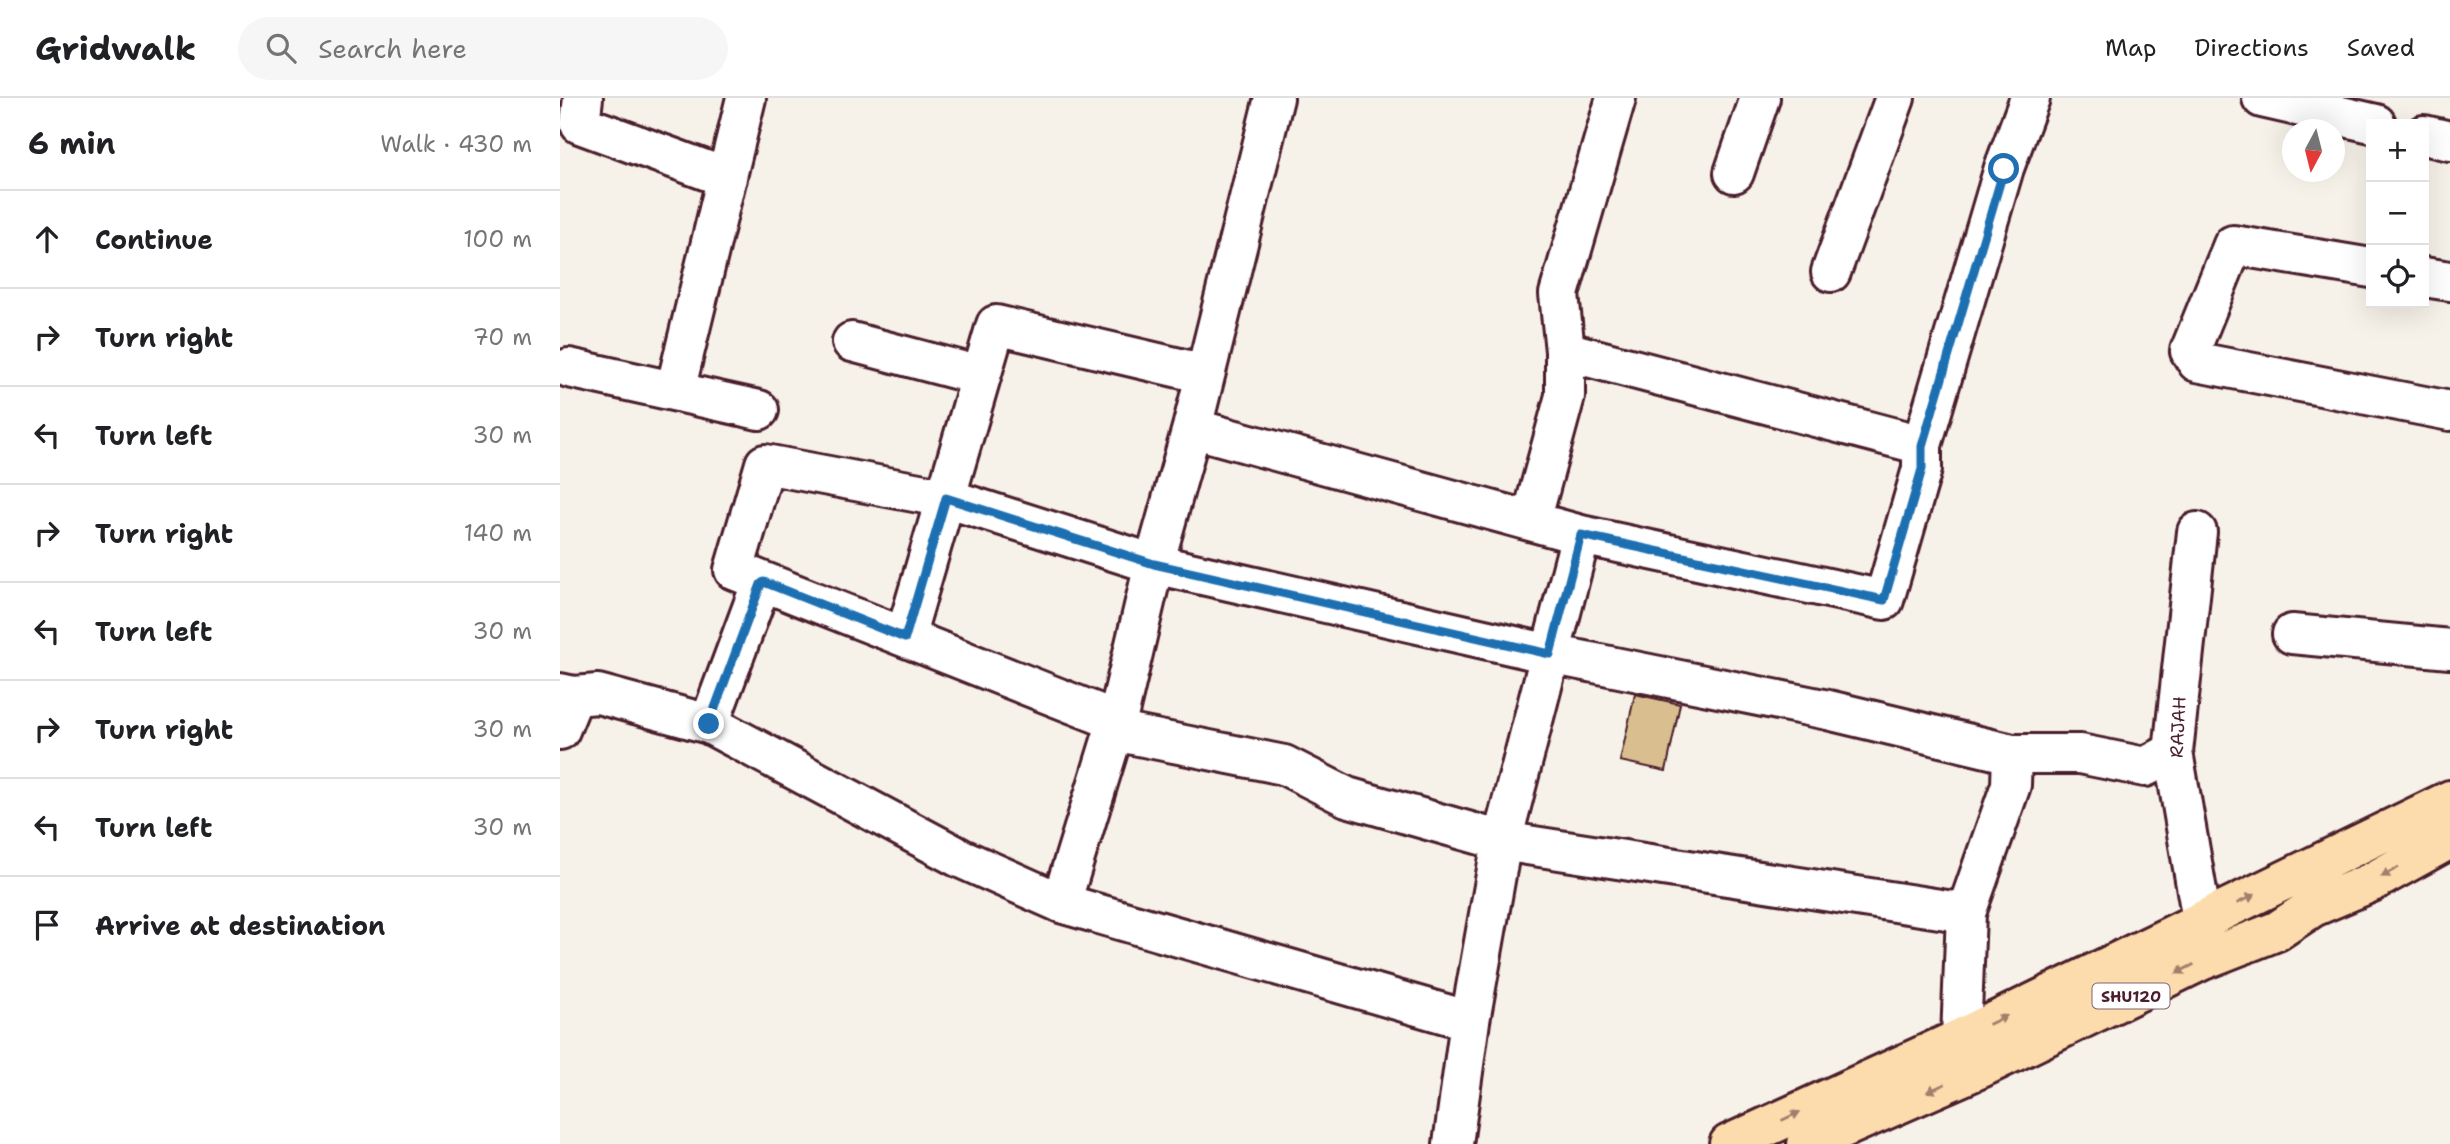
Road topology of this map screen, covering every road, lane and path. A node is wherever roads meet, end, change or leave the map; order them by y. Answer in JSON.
{"nodes":[{"id":1,"x":583,"y":98,"type":"edge"},
{"id":2,"x":746,"y":98,"type":"edge"},
{"id":3,"x":1274,"y":98,"type":"edge"},
{"id":4,"x":1616,"y":98,"type":"edge"},
{"id":5,"x":1760,"y":98,"type":"edge"},
{"id":6,"x":1895,"y":98,"type":"edge"},
{"id":7,"x":2030,"y":98,"type":"edge"},
{"id":8,"x":2262,"y":98,"type":"edge"},
{"id":9,"x":2366,"y":122,"type":"edge"},
{"id":10,"x":2429,"y":136,"type":"edge"},
{"id":11,"x":2450,"y":141,"type":"edge"},
{"id":12,"x":1734,"y":173,"type":"dead end"},
{"id":13,"x":727,"y":178,"type":"junction"},
{"id":14,"x":2366,"y":267,"type":"edge"},
{"id":15,"x":1831,"y":272,"type":"dead end"},
{"id":16,"x":2429,"y":278,"type":"edge"},
{"id":17,"x":2450,"y":281,"type":"edge"},
{"id":18,"x":852,"y":342,"type":"dead end"},
{"id":19,"x":1565,"y":351,"type":"junction"},
{"id":20,"x":569,"y":368,"type":"dead end"},
{"id":21,"x":1205,"y":374,"type":"junction"},
{"id":22,"x":981,"y":376,"type":"junction"},
{"id":23,"x":676,"y":391,"type":"junction"},
{"id":24,"x":759,"y":410,"type":"dead end"},
{"id":25,"x":2450,"y":411,"type":"edge"},
{"id":26,"x":1192,"y":428,"type":"junction"},
{"id":27,"x":1922,"y":446,"type":"junction"},
{"id":28,"x":946,"y":498,"type":"junction"},
{"id":29,"x":1531,"y":521,"type":"junction"},
{"id":30,"x":2197,"y":532,"type":"dead end"},
{"id":31,"x":1581,"y":535,"type":"junction"},
{"id":32,"x":1154,"y":564,"type":"junction"},
{"id":33,"x":764,"y":582,"type":"junction"},
{"id":34,"x":2292,"y":634,"type":"dead end"},
{"id":35,"x":905,"y":638,"type":"junction"},
{"id":36,"x":2450,"y":649,"type":"edge"},
{"id":37,"x":1550,"y":654,"type":"junction"},
{"id":38,"x":565,"y":706,"type":"edge"},
{"id":39,"x":709,"y":724,"type":"junction"},
{"id":40,"x":1116,"y":726,"type":"junction"},
{"id":41,"x":2174,"y":752,"type":"junction"},
{"id":42,"x":2012,"y":754,"type":"junction"},
{"id":43,"x":2449,"y":794,"type":"edge"},
{"id":44,"x":2450,"y":839,"type":"edge"},
{"id":45,"x":1502,"y":841,"type":"junction"},
{"id":46,"x":1061,"y":903,"type":"junction"},
{"id":47,"x":1966,"y":913,"type":"junction"},
{"id":48,"x":2202,"y":920,"type":"junction"},
{"id":49,"x":1470,"y":1021,"type":"junction"},
{"id":50,"x":1961,"y":1038,"type":"junction"},
{"id":51,"x":1825,"y":1141,"type":"edge"},
{"id":52,"x":1453,"y":1144,"type":"edge"},
{"id":53,"x":1729,"y":1144,"type":"edge"}],
"edges":[{"from":1,"to":13,"type":"street"},
{"from":2,"to":13,"type":"street"},
{"from":3,"to":21,"type":"street"},
{"from":4,"to":19,"type":"street"},
{"from":5,"to":12,"type":"street"},
{"from":6,"to":15,"type":"street"},
{"from":7,"to":27,"type":"street"},
{"from":8,"to":9,"type":"street"},
{"from":10,"to":11,"type":"street"},
{"from":13,"to":23,"type":"street"},
{"from":14,"to":25,"type":"street"},
{"from":16,"to":17,"type":"street"},
{"from":18,"to":22,"type":"street"},
{"from":19,"to":27,"type":"street"},
{"from":19,"to":29,"type":"street"},
{"from":20,"to":23,"type":"street"},
{"from":21,"to":22,"type":"street"},
{"from":21,"to":26,"type":"street"},
{"from":22,"to":28,"type":"street"},
{"from":23,"to":24,"type":"street"},
{"from":26,"to":29,"type":"street"},
{"from":26,"to":32,"type":"street"},
{"from":27,"to":31,"type":"street"},
{"from":28,"to":32,"type":"street"},
{"from":28,"to":33,"type":"street"},
{"from":28,"to":35,"type":"street"},
{"from":29,"to":31,"type":"street"},
{"from":30,"to":41,"type":"street","name":"RAJAH"},
{"from":31,"to":37,"type":"street"},
{"from":32,"to":37,"type":"street"},
{"from":32,"to":40,"type":"street"},
{"from":33,"to":35,"type":"street"},
{"from":33,"to":39,"type":"street"},
{"from":34,"to":36,"type":"street"},
{"from":35,"to":40,"type":"street"},
{"from":37,"to":42,"type":"street"},
{"from":37,"to":45,"type":"street"},
{"from":38,"to":39,"type":"street"},
{"from":39,"to":46,"type":"street"},
{"from":40,"to":45,"type":"street"},
{"from":40,"to":46,"type":"street"},
{"from":41,"to":42,"type":"street"},
{"from":41,"to":48,"type":"street","name":"RAJAH"},
{"from":42,"to":47,"type":"street"},
{"from":48,"to":43,"type":"main road","one_way":true},
{"from":44,"to":51,"type":"main road","number":"SHU120","one_way":true},
{"from":45,"to":47,"type":"street"},
{"from":45,"to":49,"type":"street"},
{"from":46,"to":49,"type":"street"},
{"from":47,"to":50,"type":"street"},
{"from":50,"to":48,"type":"main road","one_way":true},
{"from":49,"to":52,"type":"street"},
{"from":53,"to":50,"type":"main road","one_way":true}]}
